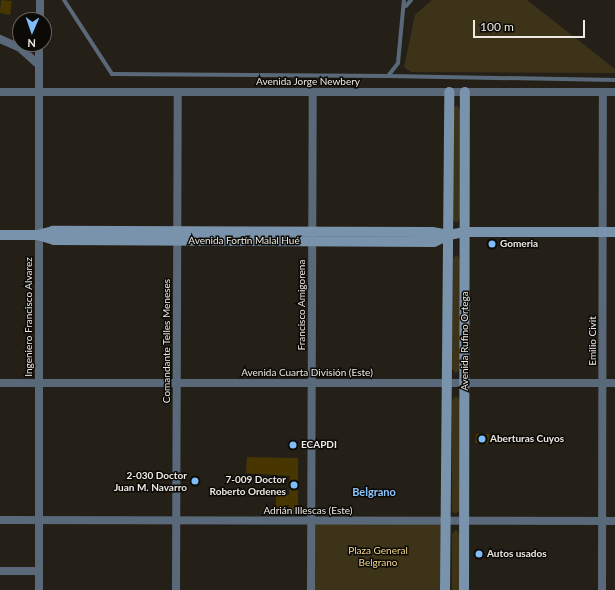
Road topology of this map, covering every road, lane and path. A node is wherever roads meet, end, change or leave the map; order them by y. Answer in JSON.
{"nodes":[{"id":1,"x":40,"y":0,"type":"edge"},
{"id":2,"x":64,"y":0,"type":"edge"},
{"id":3,"x":404,"y":0,"type":"edge"},
{"id":4,"x":411,"y":0,"type":"edge"},
{"id":5,"x":406,"y":6,"type":"junction"},
{"id":6,"x":40,"y":12,"type":"edge"},
{"id":7,"x":0,"y":39,"type":"edge"},
{"id":8,"x":39,"y":52,"type":"edge"},
{"id":9,"x":39,"y":65,"type":"junction"},
{"id":10,"x":388,"y":76,"type":"junction"},
{"id":11,"x":615,"y":80,"type":"edge"},
{"id":12,"x":0,"y":92,"type":"edge"},
{"id":13,"x":39,"y":92,"type":"junction"},
{"id":14,"x":178,"y":92,"type":"junction"},
{"id":15,"x":313,"y":92,"type":"junction"},
{"id":16,"x":449,"y":92,"type":"junction"},
{"id":17,"x":465,"y":92,"type":"junction"},
{"id":18,"x":603,"y":92,"type":"junction"},
{"id":19,"x":615,"y":92,"type":"edge"},
{"id":20,"x":465,"y":232,"type":"junction"},
{"id":21,"x":603,"y":232,"type":"junction"},
{"id":22,"x":615,"y":232,"type":"edge"},
{"id":23,"x":0,"y":235,"type":"edge"},
{"id":24,"x":38,"y":235,"type":"junction"},
{"id":25,"x":449,"y":235,"type":"junction"},
{"id":26,"x":177,"y":236,"type":"junction"},
{"id":27,"x":312,"y":236,"type":"junction"},
{"id":28,"x":0,"y":383,"type":"edge"},
{"id":29,"x":39,"y":383,"type":"junction"},
{"id":30,"x":176,"y":383,"type":"junction"},
{"id":31,"x":312,"y":383,"type":"junction"},
{"id":32,"x":446,"y":383,"type":"junction"},
{"id":33,"x":465,"y":383,"type":"junction"},
{"id":34,"x":603,"y":383,"type":"junction"},
{"id":35,"x":615,"y":383,"type":"edge"},
{"id":36,"x":0,"y":520,"type":"edge"},
{"id":37,"x":39,"y":520,"type":"junction"},
{"id":38,"x":176,"y":520,"type":"junction"},
{"id":39,"x":446,"y":520,"type":"junction"},
{"id":40,"x":311,"y":521,"type":"junction"},
{"id":41,"x":464,"y":521,"type":"junction"},
{"id":42,"x":602,"y":521,"type":"junction"},
{"id":43,"x":615,"y":521,"type":"edge"},
{"id":44,"x":0,"y":571,"type":"edge"},
{"id":45,"x":39,"y":571,"type":"junction"},
{"id":46,"x":39,"y":590,"type":"edge"},
{"id":47,"x":176,"y":590,"type":"edge"},
{"id":48,"x":311,"y":590,"type":"edge"},
{"id":49,"x":445,"y":590,"type":"edge"},
{"id":50,"x":464,"y":590,"type":"edge"},
{"id":51,"x":602,"y":590,"type":"edge"}],
"edges":[{"from":1,"to":6,"type":"street"},
{"from":2,"to":10,"type":"lane"},
{"from":3,"to":5,"type":"lane"},
{"from":4,"to":5,"type":"lane"},
{"from":5,"to":10,"type":"lane"},
{"from":7,"to":9,"type":"street"},
{"from":8,"to":9,"type":"street","name":"Ingeniero Francisco Alvarez"},
{"from":9,"to":13,"type":"street","name":"Ingeniero Francisco Alvarez"},
{"from":10,"to":11,"type":"lane"},
{"from":12,"to":13,"type":"street","name":"Avenida Jorge Newbery"},
{"from":13,"to":14,"type":"street","name":"Avenida Jorge Newbery"},
{"from":13,"to":24,"type":"street","name":"Ingeniero Francisco Alvarez"},
{"from":14,"to":15,"type":"street","name":"Avenida Jorge Newbery"},
{"from":14,"to":26,"type":"street","name":"Comandante Telles Meneses"},
{"from":15,"to":16,"type":"street","name":"Avenida Jorge Newbery"},
{"from":15,"to":27,"type":"street","name":"Francisco Amigorena"},
{"from":16,"to":17,"type":"street","name":"Avenida Jorge Newbery"},
{"from":16,"to":25,"type":"main road","name":"Avenida Rufino Ortega"},
{"from":17,"to":18,"type":"street","name":"Avenida Jorge Newbery"},
{"from":17,"to":20,"type":"main road","name":"Avenida Rufino Ortega"},
{"from":18,"to":19,"type":"street","name":"Avenida Jorge Newbery"},
{"from":18,"to":21,"type":"street","name":"Emilio Civit"},
{"from":20,"to":21,"type":"main road","name":"Avenida Fortín Malal Hué"},
{"from":20,"to":25,"type":"main road","name":"Avenida Fortín Malal Hué"},
{"from":20,"to":33,"type":"main road","name":"Avenida Rufino Ortega"},
{"from":21,"to":22,"type":"main road","name":"Avenida Fortín Malal Hué"},
{"from":21,"to":34,"type":"street","name":"Emilio Civit"},
{"from":23,"to":24,"type":"main road","name":"Avenida Fortín Malal Hué"},
{"from":24,"to":26,"type":"main road","name":"Avenida Fortín Malal Hué"},
{"from":24,"to":29,"type":"street","name":"Ingeniero Francisco Alvarez"},
{"from":25,"to":27,"type":"main road","name":"Avenida Fortín Malal Hué"},
{"from":25,"to":32,"type":"main road","name":"Avenida Rufino Ortega"},
{"from":26,"to":27,"type":"main road","name":"Avenida Fortín Malal Hué"},
{"from":26,"to":30,"type":"street","name":"Comandante Telles Meneses"},
{"from":27,"to":31,"type":"street","name":"Francisco Amigorena"},
{"from":28,"to":29,"type":"street","name":"Avenida Cuarta División (Este)"},
{"from":29,"to":30,"type":"street","name":"Avenida Cuarta División (Este)"},
{"from":29,"to":37,"type":"street","name":"Ingeniero Francisco Alvarez"},
{"from":30,"to":31,"type":"street","name":"Avenida Cuarta División (Este)"},
{"from":30,"to":38,"type":"street","name":"Comandante Telles Meneses"},
{"from":31,"to":32,"type":"street","name":"Avenida Cuarta División (Este)"},
{"from":31,"to":40,"type":"street","name":"Francisco Amigorena"},
{"from":32,"to":33,"type":"street","name":"Avenida Cuarta División (Este)"},
{"from":32,"to":39,"type":"main road","name":"Avenida Rufino Ortega"},
{"from":33,"to":34,"type":"street","name":"Avenida Cuarta División (Este)"},
{"from":33,"to":41,"type":"main road","name":"Avenida Rufino Ortega"},
{"from":34,"to":35,"type":"street","name":"Avenida Cuarta División (Este)"},
{"from":34,"to":42,"type":"street","name":"Emilio Civit"},
{"from":36,"to":37,"type":"street","name":"Adrián Illescas (Este)"},
{"from":37,"to":38,"type":"street","name":"Adrián Illescas (Este)"},
{"from":37,"to":45,"type":"street","name":"Ingeniero Francisco Alvarez"},
{"from":38,"to":40,"type":"street","name":"Adrián Illescas (Este)"},
{"from":38,"to":47,"type":"street","name":"Comandante Telles Meneses"},
{"from":39,"to":40,"type":"street","name":"Adrián Illescas (Este)"},
{"from":39,"to":41,"type":"street","name":"Adrián Illescas (Este)"},
{"from":39,"to":49,"type":"main road","name":"Avenida Rufino Ortega"},
{"from":40,"to":48,"type":"street","name":"Francisco Amigorena"},
{"from":41,"to":42,"type":"street","name":"Adrián Illescas (Este)"},
{"from":41,"to":50,"type":"main road","name":"Avenida Rufino Ortega"},
{"from":42,"to":43,"type":"street","name":"Adrián Illescas (Este)"},
{"from":42,"to":51,"type":"street","name":"Emilio Civit"},
{"from":44,"to":45,"type":"street"},
{"from":45,"to":46,"type":"street","name":"Ingeniero Francisco Alvarez"}]}
